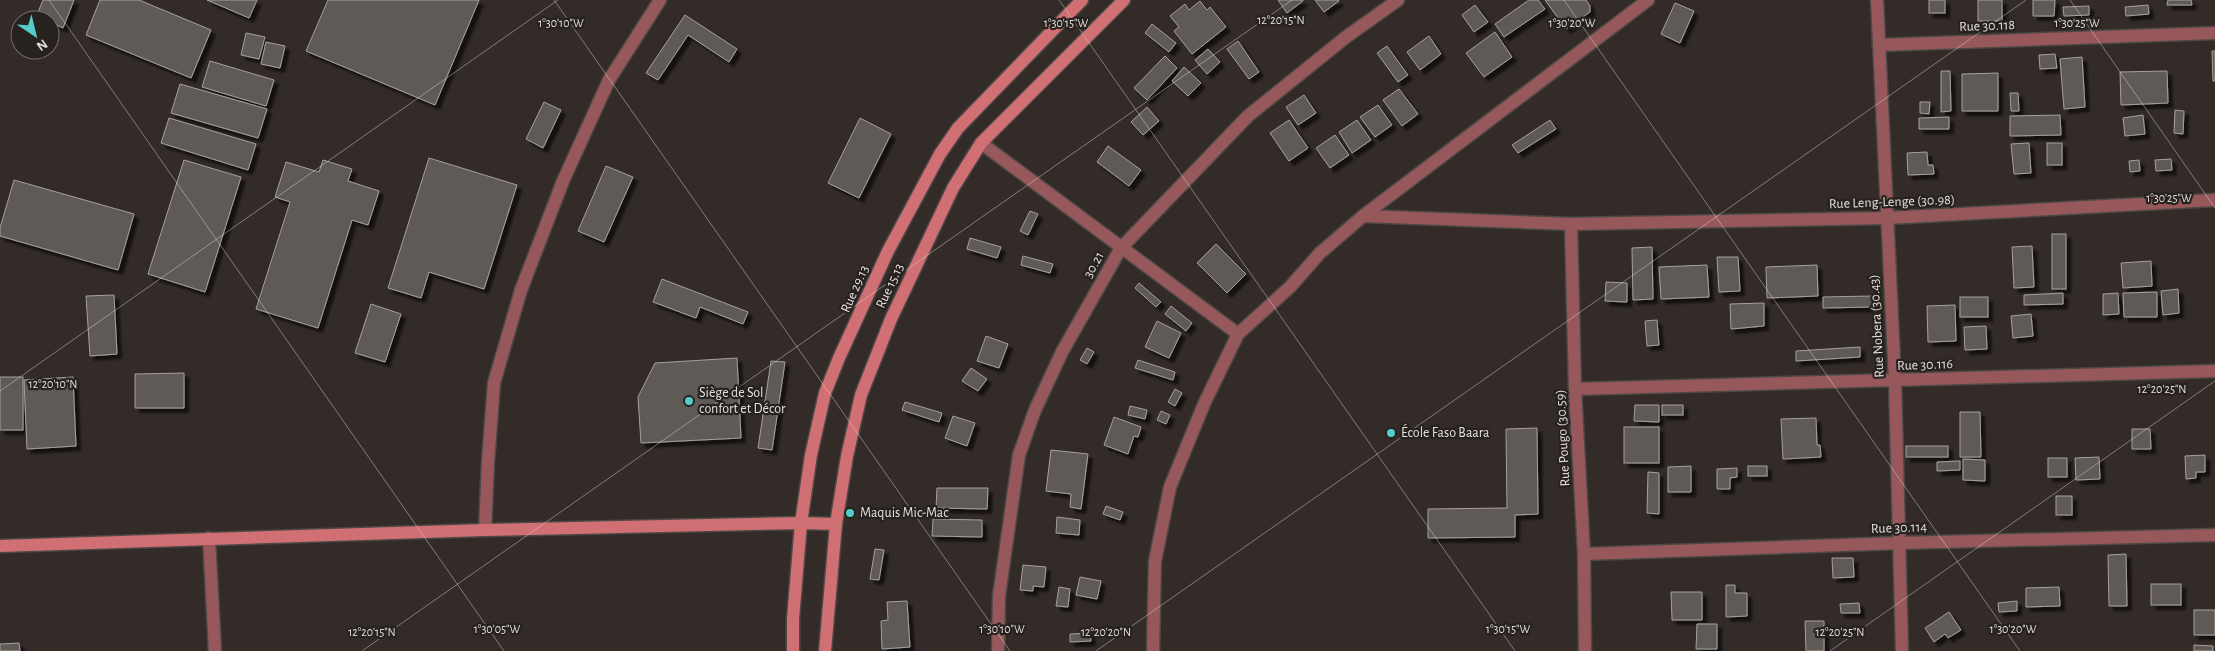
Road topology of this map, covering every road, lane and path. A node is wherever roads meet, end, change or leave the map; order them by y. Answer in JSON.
{"nodes":[{"id":1,"x":660,"y":0,"type":"edge"},
{"id":2,"x":1082,"y":0,"type":"edge"},
{"id":3,"x":1124,"y":0,"type":"edge"},
{"id":4,"x":1398,"y":0,"type":"edge"},
{"id":5,"x":1877,"y":0,"type":"edge"},
{"id":6,"x":1641,"y":2,"type":"edge"},
{"id":7,"x":2215,"y":33,"type":"edge"},
{"id":8,"x":1879,"y":45,"type":"junction"},
{"id":9,"x":980,"y":143,"type":"junction"},
{"id":10,"x":2215,"y":200,"type":"edge"},
{"id":11,"x":1364,"y":216,"type":"junction"},
{"id":12,"x":1887,"y":218,"type":"junction"},
{"id":13,"x":1570,"y":224,"type":"junction"},
{"id":14,"x":1121,"y":248,"type":"junction"},
{"id":15,"x":1238,"y":334,"type":"junction"},
{"id":16,"x":2215,"y":371,"type":"edge"},
{"id":17,"x":1895,"y":381,"type":"junction"},
{"id":18,"x":1575,"y":389,"type":"junction"},
{"id":19,"x":801,"y":523,"type":"junction"},
{"id":20,"x":836,"y":524,"type":"junction"},
{"id":21,"x":485,"y":530,"type":"junction"},
{"id":22,"x":2215,"y":535,"type":"edge"},
{"id":23,"x":209,"y":538,"type":"junction"},
{"id":24,"x":1899,"y":543,"type":"junction"},
{"id":25,"x":0,"y":546,"type":"edge"},
{"id":26,"x":1584,"y":554,"type":"junction"},
{"id":27,"x":215,"y":651,"type":"edge"},
{"id":28,"x":793,"y":651,"type":"edge"},
{"id":29,"x":825,"y":651,"type":"edge"},
{"id":30,"x":998,"y":651,"type":"edge"},
{"id":31,"x":1153,"y":651,"type":"edge"},
{"id":32,"x":1585,"y":651,"type":"edge"},
{"id":33,"x":1902,"y":651,"type":"edge"}],
"edges":[{"from":1,"to":21,"type":"street"},
{"from":2,"to":19,"type":"main road","name":"Rue 29.13"},
{"from":3,"to":9,"type":"main road","name":"Rue 15.13"},
{"from":4,"to":14,"type":"street","name":"30.21","number":"30.21"},
{"from":5,"to":8,"type":"street","name":"Rue Nobera (30.43)"},
{"from":6,"to":11,"type":"street"},
{"from":7,"to":8,"type":"street","name":"Rue 30.118"},
{"from":8,"to":12,"type":"street","name":"Rue Nobera (30.43)"},
{"from":9,"to":14,"type":"street"},
{"from":9,"to":20,"type":"main road","name":"Rue 15.13"},
{"from":10,"to":12,"type":"street","name":"Rue Leng-Lenge (30.98)"},
{"from":11,"to":13,"type":"street","name":"Rue Leng-Lenge (30.98)"},
{"from":11,"to":15,"type":"street"},
{"from":12,"to":13,"type":"street","name":"Rue Leng-Lenge (30.98)"},
{"from":12,"to":17,"type":"street","name":"Rue Nobera (30.43)"},
{"from":13,"to":18,"type":"street","name":"Rue Pougo (30.59)"},
{"from":14,"to":15,"type":"street"},
{"from":14,"to":30,"type":"street","name":"30.21","number":"30.21"},
{"from":15,"to":31,"type":"street"},
{"from":16,"to":17,"type":"street","name":"Rue 30.116"},
{"from":17,"to":18,"type":"street","name":"Rue 30.116"},
{"from":17,"to":24,"type":"street","name":"Rue Nobera (30.43)"},
{"from":18,"to":26,"type":"street","name":"Rue Pougo (30.59)"},
{"from":19,"to":20,"type":"main road"},
{"from":19,"to":21,"type":"main road"},
{"from":19,"to":28,"type":"main road","name":"Rue 29.13"},
{"from":20,"to":29,"type":"main road","name":"Rue 15.13"},
{"from":21,"to":23,"type":"main road"},
{"from":22,"to":24,"type":"street","name":"Rue 30.114"},
{"from":23,"to":25,"type":"main road"},
{"from":23,"to":27,"type":"street"},
{"from":24,"to":26,"type":"street","name":"Rue 30.114"},
{"from":24,"to":33,"type":"street","name":"Rue Nobera (30.43)"},
{"from":26,"to":32,"type":"street","name":"Rue Pougo (30.59)"}]}
